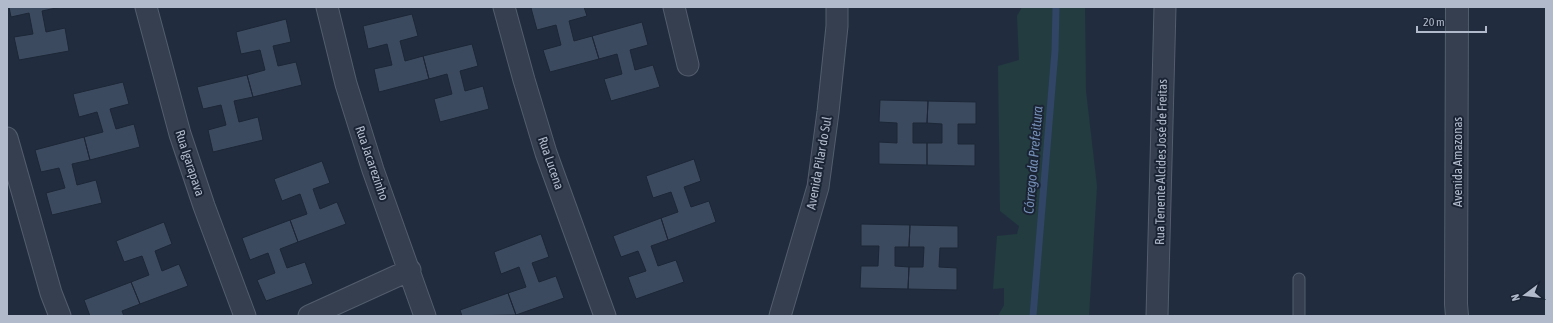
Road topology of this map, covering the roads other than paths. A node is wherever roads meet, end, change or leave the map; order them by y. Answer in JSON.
{"nodes":[{"id":1,"x":146,"y":7,"type":"edge"},
{"id":2,"x":327,"y":7,"type":"edge"},
{"id":3,"x":504,"y":7,"type":"edge"},
{"id":4,"x":674,"y":7,"type":"edge"},
{"id":5,"x":837,"y":7,"type":"edge"},
{"id":6,"x":1165,"y":7,"type":"edge"},
{"id":7,"x":1457,"y":7,"type":"edge"},
{"id":8,"x":688,"y":65,"type":"dead end"},
{"id":9,"x":7,"y":138,"type":"edge"},
{"id":10,"x":410,"y":270,"type":"junction"},
{"id":11,"x":1299,"y":279,"type":"dead end"},
{"id":12,"x":60,"y":316,"type":"edge"},
{"id":13,"x":245,"y":316,"type":"edge"},
{"id":14,"x":309,"y":316,"type":"edge"},
{"id":15,"x":425,"y":316,"type":"edge"},
{"id":16,"x":605,"y":316,"type":"edge"},
{"id":17,"x":780,"y":316,"type":"edge"},
{"id":18,"x":1157,"y":316,"type":"edge"},
{"id":19,"x":1299,"y":316,"type":"edge"},
{"id":20,"x":1457,"y":316,"type":"edge"}],
"edges":[{"from":1,"to":13,"type":"street","name":"Rua Igarapava"},
{"from":2,"to":10,"type":"street","name":"Rua Jacarezinho"},
{"from":3,"to":16,"type":"street","name":"Rua Lucena"},
{"from":4,"to":8,"type":"street"},
{"from":5,"to":17,"type":"street","name":"Avenida Pilar do Sul"},
{"from":6,"to":18,"type":"street","name":"Rua Tenente Alcides José de Freitas"},
{"from":7,"to":20,"type":"street","name":"Avenida Amazonas"},
{"from":9,"to":12,"type":"street"},
{"from":10,"to":14,"type":"street"},
{"from":10,"to":15,"type":"street","name":"Rua Jacarezinho"},
{"from":11,"to":19,"type":"lane"}]}
